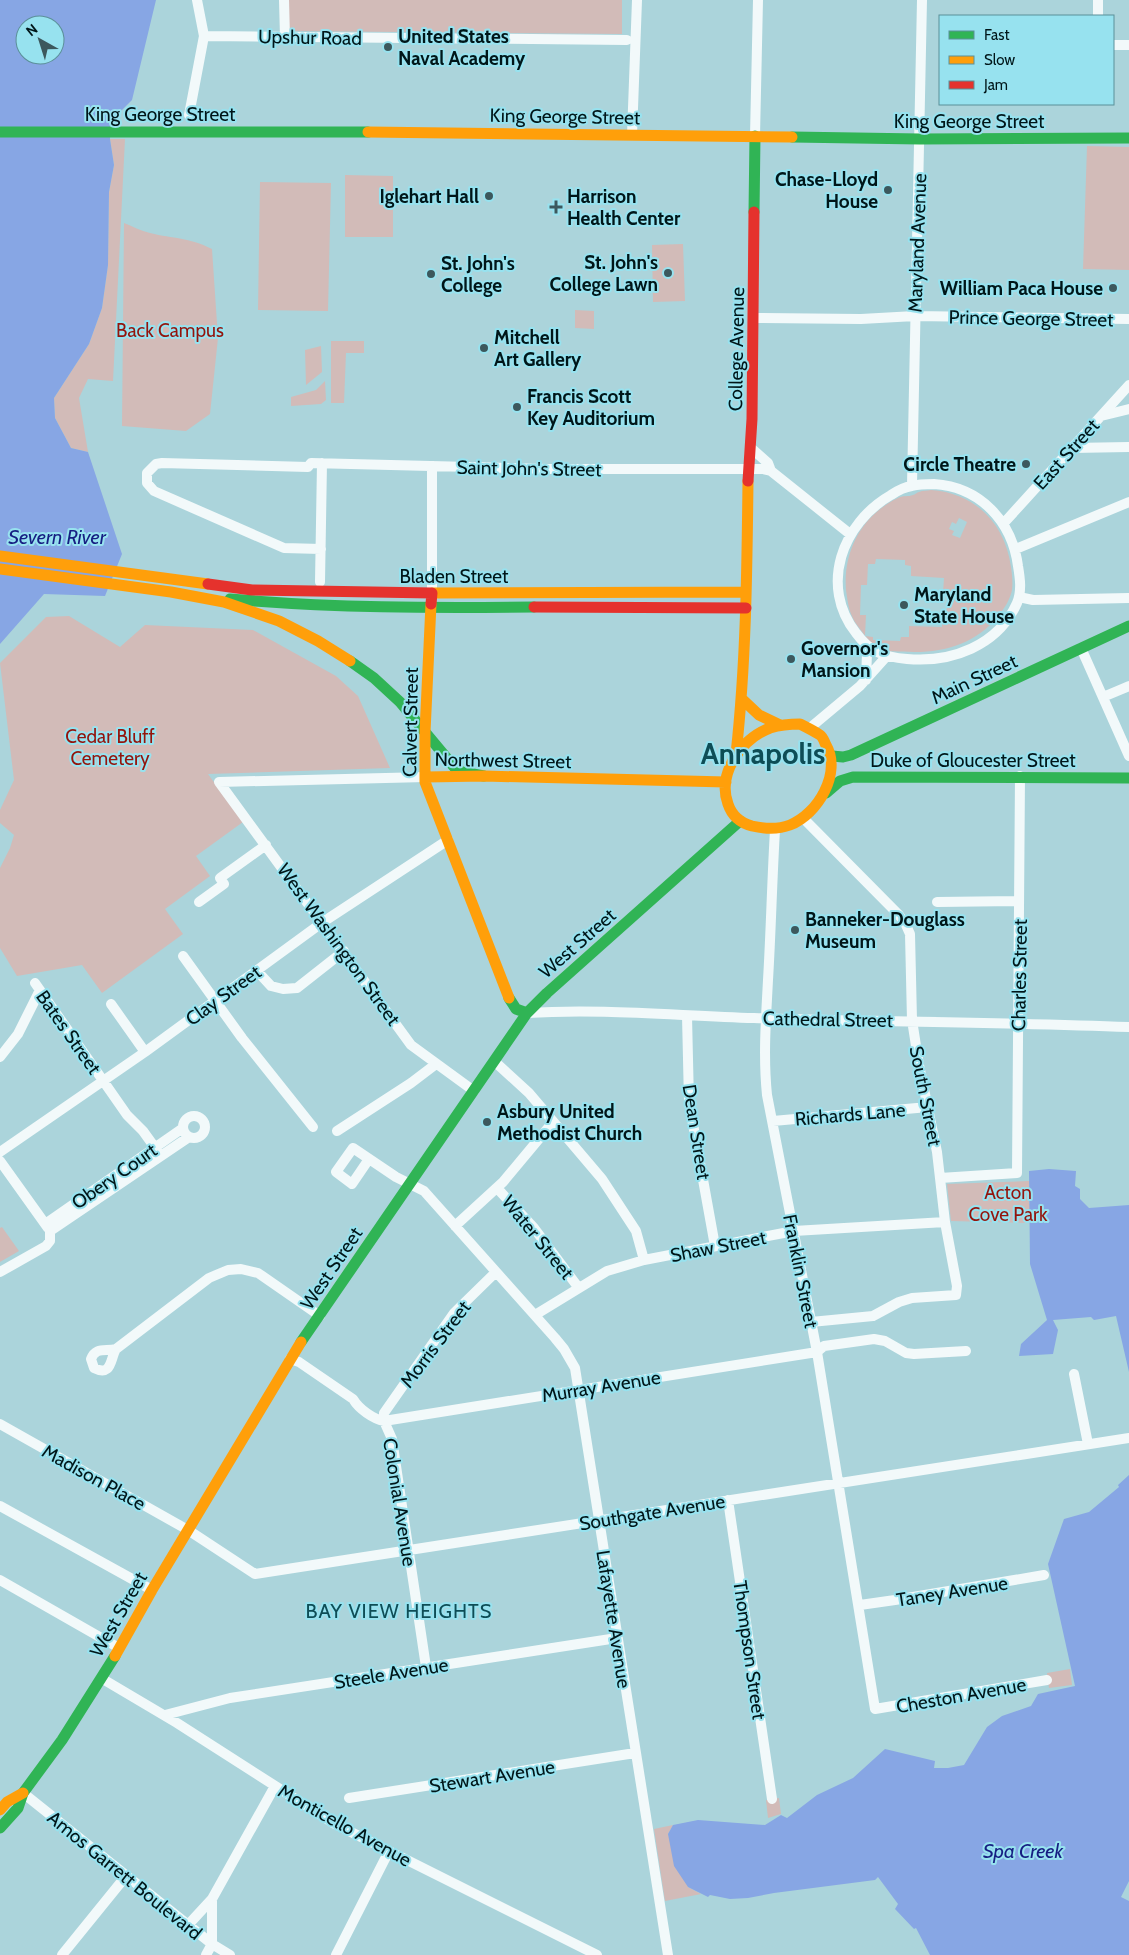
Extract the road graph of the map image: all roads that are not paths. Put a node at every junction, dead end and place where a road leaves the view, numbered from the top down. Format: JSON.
{"nodes":[{"id":1,"x":197,"y":0,"type":"edge"},
{"id":2,"x":284,"y":0,"type":"edge"},
{"id":3,"x":637,"y":0,"type":"edge"},
{"id":4,"x":758,"y":0,"type":"edge"},
{"id":5,"x":922,"y":0,"type":"edge"},
{"id":6,"x":1098,"y":0,"type":"edge"},
{"id":7,"x":1098,"y":15,"type":"edge"},
{"id":8,"x":204,"y":36,"type":"junction"},
{"id":9,"x":285,"y":37,"type":"junction"},
{"id":10,"x":627,"y":40,"type":"dead end"},
{"id":11,"x":1114,"y":45,"type":"edge"},
{"id":12,"x":1129,"y":45,"type":"edge"},
{"id":13,"x":189,"y":115,"type":"dead end"},
{"id":14,"x":0,"y":132,"type":"edge"},
{"id":15,"x":632,"y":135,"type":"junction"},
{"id":16,"x":755,"y":136,"type":"junction"},
{"id":17,"x":1129,"y":138,"type":"edge"},
{"id":18,"x":920,"y":139,"type":"junction"},
{"id":19,"x":914,"y":316,"type":"junction"},
{"id":20,"x":754,"y":318,"type":"junction"},
{"id":21,"x":1129,"y":319,"type":"edge"},
{"id":22,"x":1129,"y":385,"type":"edge"},
{"id":23,"x":1129,"y":409,"type":"edge"},
{"id":24,"x":1101,"y":416,"type":"junction"},
{"id":25,"x":750,"y":446,"type":"junction"},
{"id":26,"x":1129,"y":447,"type":"edge"},
{"id":27,"x":1072,"y":448,"type":"junction"},
{"id":28,"x":322,"y":463,"type":"junction"},
{"id":29,"x":432,"y":466,"type":"junction"},
{"id":30,"x":748,"y":469,"type":"junction"},
{"id":31,"x":771,"y":471,"type":"junction"},
{"id":32,"x":912,"y":486,"type":"junction"},
{"id":33,"x":1129,"y":502,"type":"edge"},
{"id":34,"x":1003,"y":524,"type":"junction"},
{"id":35,"x":850,"y":534,"type":"junction"},
{"id":36,"x":321,"y":549,"type":"junction"},
{"id":37,"x":1016,"y":549,"type":"junction"},
{"id":38,"x":0,"y":556,"type":"edge"},
{"id":39,"x":0,"y":569,"type":"edge"},
{"id":40,"x":320,"y":582,"type":"dead end"},
{"id":41,"x":746,"y":592,"type":"junction"},
{"id":42,"x":432,"y":594,"type":"junction"},
{"id":43,"x":199,"y":596,"type":"junction"},
{"id":44,"x":1019,"y":597,"type":"junction"},
{"id":45,"x":1129,"y":598,"type":"edge"},
{"id":46,"x":431,"y":607,"type":"junction"},
{"id":47,"x":746,"y":608,"type":"junction"},
{"id":48,"x":1129,"y":626,"type":"edge"},
{"id":49,"x":865,"y":645,"type":"junction"},
{"id":50,"x":1081,"y":648,"type":"junction"},
{"id":51,"x":886,"y":657,"type":"junction"},
{"id":52,"x":866,"y":680,"type":"junction"},
{"id":53,"x":1129,"y":686,"type":"edge"},
{"id":54,"x":1103,"y":697,"type":"junction"},
{"id":55,"x":742,"y":699,"type":"junction"},
{"id":56,"x":780,"y":725,"type":"junction"},
{"id":57,"x":811,"y":727,"type":"junction"},
{"id":58,"x":425,"y":732,"type":"junction"},
{"id":59,"x":736,"y":754,"type":"junction"},
{"id":60,"x":832,"y":756,"type":"junction"},
{"id":61,"x":1129,"y":756,"type":"edge"},
{"id":62,"x":426,"y":776,"type":"junction"},
{"id":63,"x":484,"y":776,"type":"junction"},
{"id":64,"x":1020,"y":776,"type":"junction"},
{"id":65,"x":1129,"y":778,"type":"edge"},
{"id":66,"x":219,"y":782,"type":"joint"},
{"id":67,"x":726,"y":782,"type":"junction"},
{"id":68,"x":824,"y":796,"type":"junction"},
{"id":69,"x":803,"y":818,"type":"junction"},
{"id":70,"x":740,"y":821,"type":"junction"},
{"id":71,"x":775,"y":830,"type":"junction"},
{"id":72,"x":448,"y":840,"type":"junction"},
{"id":73,"x":266,"y":846,"type":"junction"},
{"id":74,"x":1019,"y":901,"type":"junction"},
{"id":75,"x":200,"y":902,"type":"dead end"},
{"id":76,"x":937,"y":902,"type":"dead end"},
{"id":77,"x":322,"y":922,"type":"junction"},
{"id":78,"x":344,"y":951,"type":"junction"},
{"id":79,"x":182,"y":956,"type":"dead end"},
{"id":80,"x":257,"y":971,"type":"junction"},
{"id":81,"x":216,"y":1000,"type":"junction"},
{"id":82,"x":110,"y":1004,"type":"dead end"},
{"id":83,"x":527,"y":1013,"type":"junction"},
{"id":84,"x":687,"y":1016,"type":"junction"},
{"id":85,"x":764,"y":1018,"type":"junction"},
{"id":86,"x":912,"y":1020,"type":"junction"},
{"id":87,"x":1018,"y":1022,"type":"junction"},
{"id":88,"x":1129,"y":1028,"type":"edge"},
{"id":89,"x":145,"y":1052,"type":"junction"},
{"id":90,"x":0,"y":1057,"type":"edge"},
{"id":91,"x":494,"y":1061,"type":"junction"},
{"id":92,"x":436,"y":1064,"type":"junction"},
{"id":93,"x":103,"y":1080,"type":"junction"},
{"id":94,"x":474,"y":1091,"type":"junction"},
{"id":95,"x":928,"y":1107,"type":"junction"},
{"id":96,"x":773,"y":1121,"type":"junction"},
{"id":97,"x":553,"y":1122,"type":"junction"},
{"id":98,"x":313,"y":1127,"type":"dead end"},
{"id":99,"x":336,"y":1131,"type":"dead end"},
{"id":100,"x":186,"y":1132,"type":"dead end"},
{"id":101,"x":0,"y":1152,"type":"edge"},
{"id":102,"x":158,"y":1152,"type":"junction"},
{"id":103,"x":369,"y":1159,"type":"dead end"},
{"id":104,"x":0,"y":1162,"type":"edge"},
{"id":105,"x":940,"y":1178,"type":"junction"},
{"id":106,"x":410,"y":1184,"type":"junction"},
{"id":107,"x":497,"y":1188,"type":"junction"},
{"id":108,"x":945,"y":1222,"type":"junction"},
{"id":109,"x":455,"y":1226,"type":"junction"},
{"id":110,"x":47,"y":1228,"type":"junction"},
{"id":111,"x":794,"y":1231,"type":"junction"},
{"id":112,"x":715,"y":1246,"type":"junction"},
{"id":113,"x":644,"y":1260,"type":"junction"},
{"id":114,"x":0,"y":1272,"type":"edge"},
{"id":115,"x":496,"y":1272,"type":"junction"},
{"id":116,"x":578,"y":1287,"type":"junction"},
{"id":117,"x":535,"y":1315,"type":"junction"},
{"id":118,"x":320,"y":1316,"type":"junction"},
{"id":119,"x":812,"y":1322,"type":"junction"},
{"id":120,"x":116,"y":1349,"type":"dead end"},
{"id":121,"x":966,"y":1351,"type":"dead end"},
{"id":122,"x":817,"y":1352,"type":"junction"},
{"id":123,"x":290,"y":1359,"type":"junction"},
{"id":124,"x":1074,"y":1374,"type":"dead end"},
{"id":125,"x":579,"y":1390,"type":"junction"},
{"id":126,"x":384,"y":1421,"type":"junction"},
{"id":127,"x":0,"y":1424,"type":"edge"},
{"id":128,"x":1129,"y":1438,"type":"edge"},
{"id":129,"x":1088,"y":1444,"type":"junction"},
{"id":130,"x":838,"y":1484,"type":"junction"},
{"id":131,"x":728,"y":1500,"type":"junction"},
{"id":132,"x":0,"y":1506,"type":"edge"},
{"id":133,"x":599,"y":1520,"type":"junction"},
{"id":134,"x":188,"y":1530,"type":"junction"},
{"id":135,"x":408,"y":1551,"type":"junction"},
{"id":136,"x":1044,"y":1575,"type":"dead end"},
{"id":137,"x":0,"y":1580,"type":"edge"},
{"id":138,"x":152,"y":1590,"type":"junction"},
{"id":139,"x":860,"y":1605,"type":"junction"},
{"id":140,"x":617,"y":1638,"type":"junction"},
{"id":141,"x":119,"y":1648,"type":"junction"},
{"id":142,"x":426,"y":1667,"type":"junction"},
{"id":143,"x":101,"y":1678,"type":"junction"},
{"id":144,"x":1047,"y":1680,"type":"dead end"},
{"id":145,"x":876,"y":1709,"type":"joint"},
{"id":146,"x":165,"y":1716,"type":"junction"},
{"id":147,"x":634,"y":1753,"type":"junction"},
{"id":148,"x":275,"y":1786,"type":"junction"},
{"id":149,"x":23,"y":1793,"type":"junction"},
{"id":150,"x":349,"y":1798,"type":"dead end"},
{"id":151,"x":772,"y":1799,"type":"dead end"},
{"id":152,"x":0,"y":1810,"type":"edge"},
{"id":153,"x":0,"y":1828,"type":"edge"},
{"id":154,"x":389,"y":1852,"type":"junction"},
{"id":155,"x":126,"y":1876,"type":"junction"},
{"id":156,"x":212,"y":1899,"type":"junction"},
{"id":157,"x":188,"y":1925,"type":"junction"},
{"id":158,"x":212,"y":1944,"type":"junction"},
{"id":159,"x":340,"y":1954,"type":"edge"},
{"id":160,"x":62,"y":1955,"type":"edge"},
{"id":161,"x":206,"y":1955,"type":"edge"},
{"id":162,"x":230,"y":1955,"type":"edge"},
{"id":163,"x":597,"y":1955,"type":"edge"},
{"id":164,"x":668,"y":1955,"type":"edge"}],
"edges":[{"from":1,"to":8,"type":"street"},
{"from":2,"to":9,"type":"street"},
{"from":3,"to":15,"type":"street"},
{"from":4,"to":16,"type":"street","name":"College Avenue"},
{"from":5,"to":18,"type":"street","name":"Maryland Avenue"},
{"from":6,"to":7,"type":"street"},
{"from":8,"to":9,"type":"street","name":"Upshur Road"},
{"from":8,"to":13,"type":"street"},
{"from":9,"to":10,"type":"street","name":"Upshur Road"},
{"from":11,"to":12,"type":"street"},
{"from":14,"to":15,"type":"main road","name":"King George Street"},
{"from":15,"to":16,"type":"main road","name":"King George Street"},
{"from":16,"to":18,"type":"main road","name":"King George Street"},
{"from":16,"to":20,"type":"main road","name":"College Avenue"},
{"from":17,"to":18,"type":"main road","name":"King George Street"},
{"from":18,"to":19,"type":"street","name":"Maryland Avenue"},
{"from":19,"to":20,"type":"street","name":"Prince George Street"},
{"from":19,"to":21,"type":"street","name":"Prince George Street"},
{"from":19,"to":32,"type":"street","name":"Maryland Avenue"},
{"from":20,"to":25,"type":"main road","name":"College Avenue"},
{"from":22,"to":24,"type":"street","name":"East Street"},
{"from":23,"to":24,"type":"street"},
{"from":24,"to":27,"type":"street","name":"East Street"},
{"from":25,"to":30,"type":"main road","name":"College Avenue"},
{"from":25,"to":31,"type":"street"},
{"from":26,"to":27,"type":"street"},
{"from":27,"to":34,"type":"street","name":"East Street"},
{"from":28,"to":29,"type":"street","name":"Saint John's Street"},
{"from":28,"to":36,"type":"street"},
{"from":28,"to":36,"type":"street","name":"Saint John's Street"},
{"from":29,"to":30,"type":"street","name":"Saint John's Street"},
{"from":29,"to":42,"type":"street","name":"Calvert Street"},
{"from":30,"to":31,"type":"street","name":"Saint John's Street"},
{"from":30,"to":41,"type":"main road","name":"College Avenue"},
{"from":31,"to":35,"type":"street"},
{"from":32,"to":34,"type":"street"},
{"from":32,"to":35,"type":"street"},
{"from":33,"to":37,"type":"street"},
{"from":34,"to":37,"type":"street"},
{"from":35,"to":49,"type":"street"},
{"from":36,"to":40,"type":"street"},
{"from":37,"to":44,"type":"street"},
{"from":38,"to":42,"type":"main road","name":"Bladen Street"},
{"from":39,"to":43,"type":"main road"},
{"from":41,"to":42,"type":"main road","name":"Bladen Street"},
{"from":41,"to":47,"type":"main road","name":"College Avenue"},
{"from":42,"to":46,"type":"main road","name":"Calvert Street"},
{"from":43,"to":46,"type":"main road","name":"Bladen Street"},
{"from":43,"to":58,"type":"main road"},
{"from":44,"to":45,"type":"street"},
{"from":44,"to":51,"type":"street"},
{"from":46,"to":47,"type":"main road","name":"Bladen Street"},
{"from":46,"to":58,"type":"main road","name":"Calvert Street"},
{"from":47,"to":55,"type":"main road","name":"College Avenue"},
{"from":48,"to":50,"type":"main road","name":"Main Street"},
{"from":49,"to":51,"type":"street"},
{"from":49,"to":52,"type":"street"},
{"from":50,"to":54,"type":"street"},
{"from":50,"to":60,"type":"main road","name":"Main Street"},
{"from":51,"to":52,"type":"street"},
{"from":52,"to":57,"type":"street"},
{"from":53,"to":54,"type":"street"},
{"from":54,"to":61,"type":"street"},
{"from":55,"to":56,"type":"main road"},
{"from":55,"to":59,"type":"main road","name":"College Avenue"},
{"from":56,"to":57,"type":"main road"},
{"from":56,"to":59,"type":"main road"},
{"from":57,"to":60,"type":"main road"},
{"from":58,"to":62,"type":"main road","name":"Calvert Street"},
{"from":58,"to":63,"type":"main road"},
{"from":59,"to":67,"type":"main road"},
{"from":60,"to":68,"type":"main road"},
{"from":62,"to":63,"type":"main road","name":"Northwest Street"},
{"from":62,"to":66,"type":"street","name":"Northwest Street"},
{"from":62,"to":72,"type":"main road","name":"Calvert Street"},
{"from":63,"to":67,"type":"main road","name":"Northwest Street"},
{"from":64,"to":65,"type":"main road","name":"Duke of Gloucester Street"},
{"from":64,"to":68,"type":"main road","name":"Duke of Gloucester Street"},
{"from":64,"to":74,"type":"street","name":"Charles Street"},
{"from":66,"to":73,"type":"street","name":"West Washington Street"},
{"from":67,"to":70,"type":"main road"},
{"from":68,"to":69,"type":"main road"},
{"from":69,"to":71,"type":"main road"},
{"from":69,"to":86,"type":"street","name":"South Street"},
{"from":70,"to":71,"type":"main road"},
{"from":70,"to":83,"type":"main road","name":"West Street"},
{"from":71,"to":85,"type":"street","name":"Franklin Street"},
{"from":72,"to":77,"type":"street","name":"Clay Street"},
{"from":72,"to":83,"type":"main road","name":"Calvert Street"},
{"from":73,"to":75,"type":"street"},
{"from":73,"to":77,"type":"street","name":"West Washington Street"},
{"from":74,"to":76,"type":"street"},
{"from":74,"to":87,"type":"street","name":"Charles Street"},
{"from":77,"to":78,"type":"street","name":"West Washington Street"},
{"from":77,"to":80,"type":"street","name":"Clay Street"},
{"from":78,"to":80,"type":"street"},
{"from":78,"to":92,"type":"street","name":"West Washington Street"},
{"from":79,"to":81,"type":"street"},
{"from":80,"to":81,"type":"street","name":"Clay Street"},
{"from":81,"to":89,"type":"street","name":"Clay Street"},
{"from":81,"to":98,"type":"street"},
{"from":82,"to":89,"type":"street"},
{"from":83,"to":84,"type":"street","name":"Cathedral Street"},
{"from":83,"to":91,"type":"main road","name":"West Street"},
{"from":84,"to":85,"type":"street","name":"Cathedral Street"},
{"from":84,"to":112,"type":"street","name":"Dean Street"},
{"from":85,"to":86,"type":"street","name":"Cathedral Street"},
{"from":85,"to":96,"type":"street","name":"Franklin Street"},
{"from":86,"to":87,"type":"street","name":"Cathedral Street"},
{"from":86,"to":95,"type":"street","name":"South Street"},
{"from":87,"to":88,"type":"street","name":"Cathedral Street"},
{"from":87,"to":105,"type":"street","name":"Charles Street"},
{"from":89,"to":93,"type":"street","name":"Clay Street"},
{"from":90,"to":93,"type":"street","name":"Bates Street"},
{"from":91,"to":94,"type":"main road","name":"West Street"},
{"from":91,"to":97,"type":"street"},
{"from":92,"to":94,"type":"street","name":"West Washington Street"},
{"from":92,"to":99,"type":"street"},
{"from":93,"to":101,"type":"street","name":"Clay Street"},
{"from":93,"to":102,"type":"street","name":"Bates Street"},
{"from":94,"to":106,"type":"main road","name":"West Street"},
{"from":95,"to":96,"type":"street","name":"Richards Lane"},
{"from":95,"to":105,"type":"street","name":"South Street"},
{"from":96,"to":111,"type":"street","name":"Franklin Street"},
{"from":97,"to":107,"type":"street"},
{"from":97,"to":113,"type":"street"},
{"from":100,"to":102,"type":"street","name":"Obery Court"},
{"from":102,"to":110,"type":"street","name":"Obery Court"},
{"from":103,"to":106,"type":"street","name":"Lafayette Avenue"},
{"from":104,"to":110,"type":"street"},
{"from":105,"to":108,"type":"street","name":"South Street"},
{"from":106,"to":109,"type":"street","name":"Lafayette Avenue"},
{"from":106,"to":118,"type":"main road","name":"West Street"},
{"from":107,"to":109,"type":"street"},
{"from":107,"to":116,"type":"street","name":"Water Street"},
{"from":108,"to":111,"type":"street","name":"Shaw Street"},
{"from":108,"to":119,"type":"street","name":"South Street"},
{"from":109,"to":115,"type":"street","name":"Lafayette Avenue"},
{"from":110,"to":114,"type":"street"},
{"from":111,"to":112,"type":"street","name":"Shaw Street"},
{"from":111,"to":119,"type":"street","name":"Franklin Street"},
{"from":112,"to":113,"type":"street","name":"Shaw Street"},
{"from":113,"to":116,"type":"street","name":"Shaw Street"},
{"from":115,"to":117,"type":"street","name":"Lafayette Avenue"},
{"from":115,"to":126,"type":"street","name":"Morris Street"},
{"from":116,"to":117,"type":"street","name":"Shaw Street"},
{"from":117,"to":125,"type":"street","name":"Lafayette Avenue"},
{"from":118,"to":120,"type":"street"},
{"from":118,"to":123,"type":"main road","name":"West Street"},
{"from":119,"to":122,"type":"street","name":"Franklin Street"},
{"from":121,"to":122,"type":"street","name":"Murray Avenue"},
{"from":122,"to":125,"type":"street","name":"Murray Avenue"},
{"from":122,"to":130,"type":"street","name":"Franklin Street"},
{"from":123,"to":126,"type":"street","name":"Colonial Avenue"},
{"from":123,"to":134,"type":"main road","name":"West Street"},
{"from":124,"to":129,"type":"street"},
{"from":125,"to":126,"type":"street","name":"Murray Avenue"},
{"from":125,"to":133,"type":"street","name":"Lafayette Avenue"},
{"from":126,"to":135,"type":"street","name":"Colonial Avenue"},
{"from":127,"to":134,"type":"street","name":"Madison Place"},
{"from":128,"to":129,"type":"street","name":"Southgate Avenue"},
{"from":129,"to":130,"type":"street","name":"Southgate Avenue"},
{"from":130,"to":131,"type":"street","name":"Southgate Avenue"},
{"from":130,"to":139,"type":"street","name":"Franklin Street"},
{"from":131,"to":133,"type":"street","name":"Southgate Avenue"},
{"from":131,"to":151,"type":"street","name":"Thompson Street"},
{"from":132,"to":138,"type":"street"},
{"from":133,"to":135,"type":"street","name":"Southgate Avenue"},
{"from":133,"to":140,"type":"street","name":"Lafayette Avenue"},
{"from":134,"to":135,"type":"street","name":"Southgate Avenue"},
{"from":134,"to":138,"type":"main road","name":"West Street"},
{"from":135,"to":142,"type":"street","name":"Colonial Avenue"},
{"from":136,"to":139,"type":"street","name":"Taney Avenue"},
{"from":137,"to":141,"type":"street"},
{"from":138,"to":141,"type":"main road","name":"West Street"},
{"from":139,"to":145,"type":"street","name":"Franklin Street"},
{"from":140,"to":142,"type":"street","name":"Steele Avenue"},
{"from":140,"to":147,"type":"street","name":"Lafayette Avenue"},
{"from":141,"to":143,"type":"main road","name":"West Street"},
{"from":142,"to":146,"type":"street","name":"Steele Avenue"},
{"from":143,"to":146,"type":"street","name":"Monticello Avenue"},
{"from":143,"to":149,"type":"main road","name":"West Street"},
{"from":144,"to":145,"type":"street","name":"Cheston Avenue"},
{"from":146,"to":148,"type":"street","name":"Monticello Avenue"},
{"from":147,"to":150,"type":"street","name":"Stewart Avenue"},
{"from":147,"to":164,"type":"street","name":"Lafayette Avenue"},
{"from":148,"to":154,"type":"street","name":"Monticello Avenue"},
{"from":148,"to":156,"type":"street"},
{"from":149,"to":152,"type":"main road","name":"West Street"},
{"from":149,"to":153,"type":"main road","name":"West Street"},
{"from":149,"to":155,"type":"street","name":"Amos Garrett Boulevard"},
{"from":154,"to":159,"type":"street"},
{"from":154,"to":163,"type":"street","name":"Monticello Avenue"},
{"from":155,"to":157,"type":"street","name":"Amos Garrett Boulevard"},
{"from":155,"to":160,"type":"street"},
{"from":156,"to":157,"type":"street"},
{"from":156,"to":158,"type":"street"},
{"from":157,"to":158,"type":"street","name":"Amos Garrett Boulevard"},
{"from":158,"to":161,"type":"street"},
{"from":158,"to":162,"type":"street","name":"Amos Garrett Boulevard"}]}
